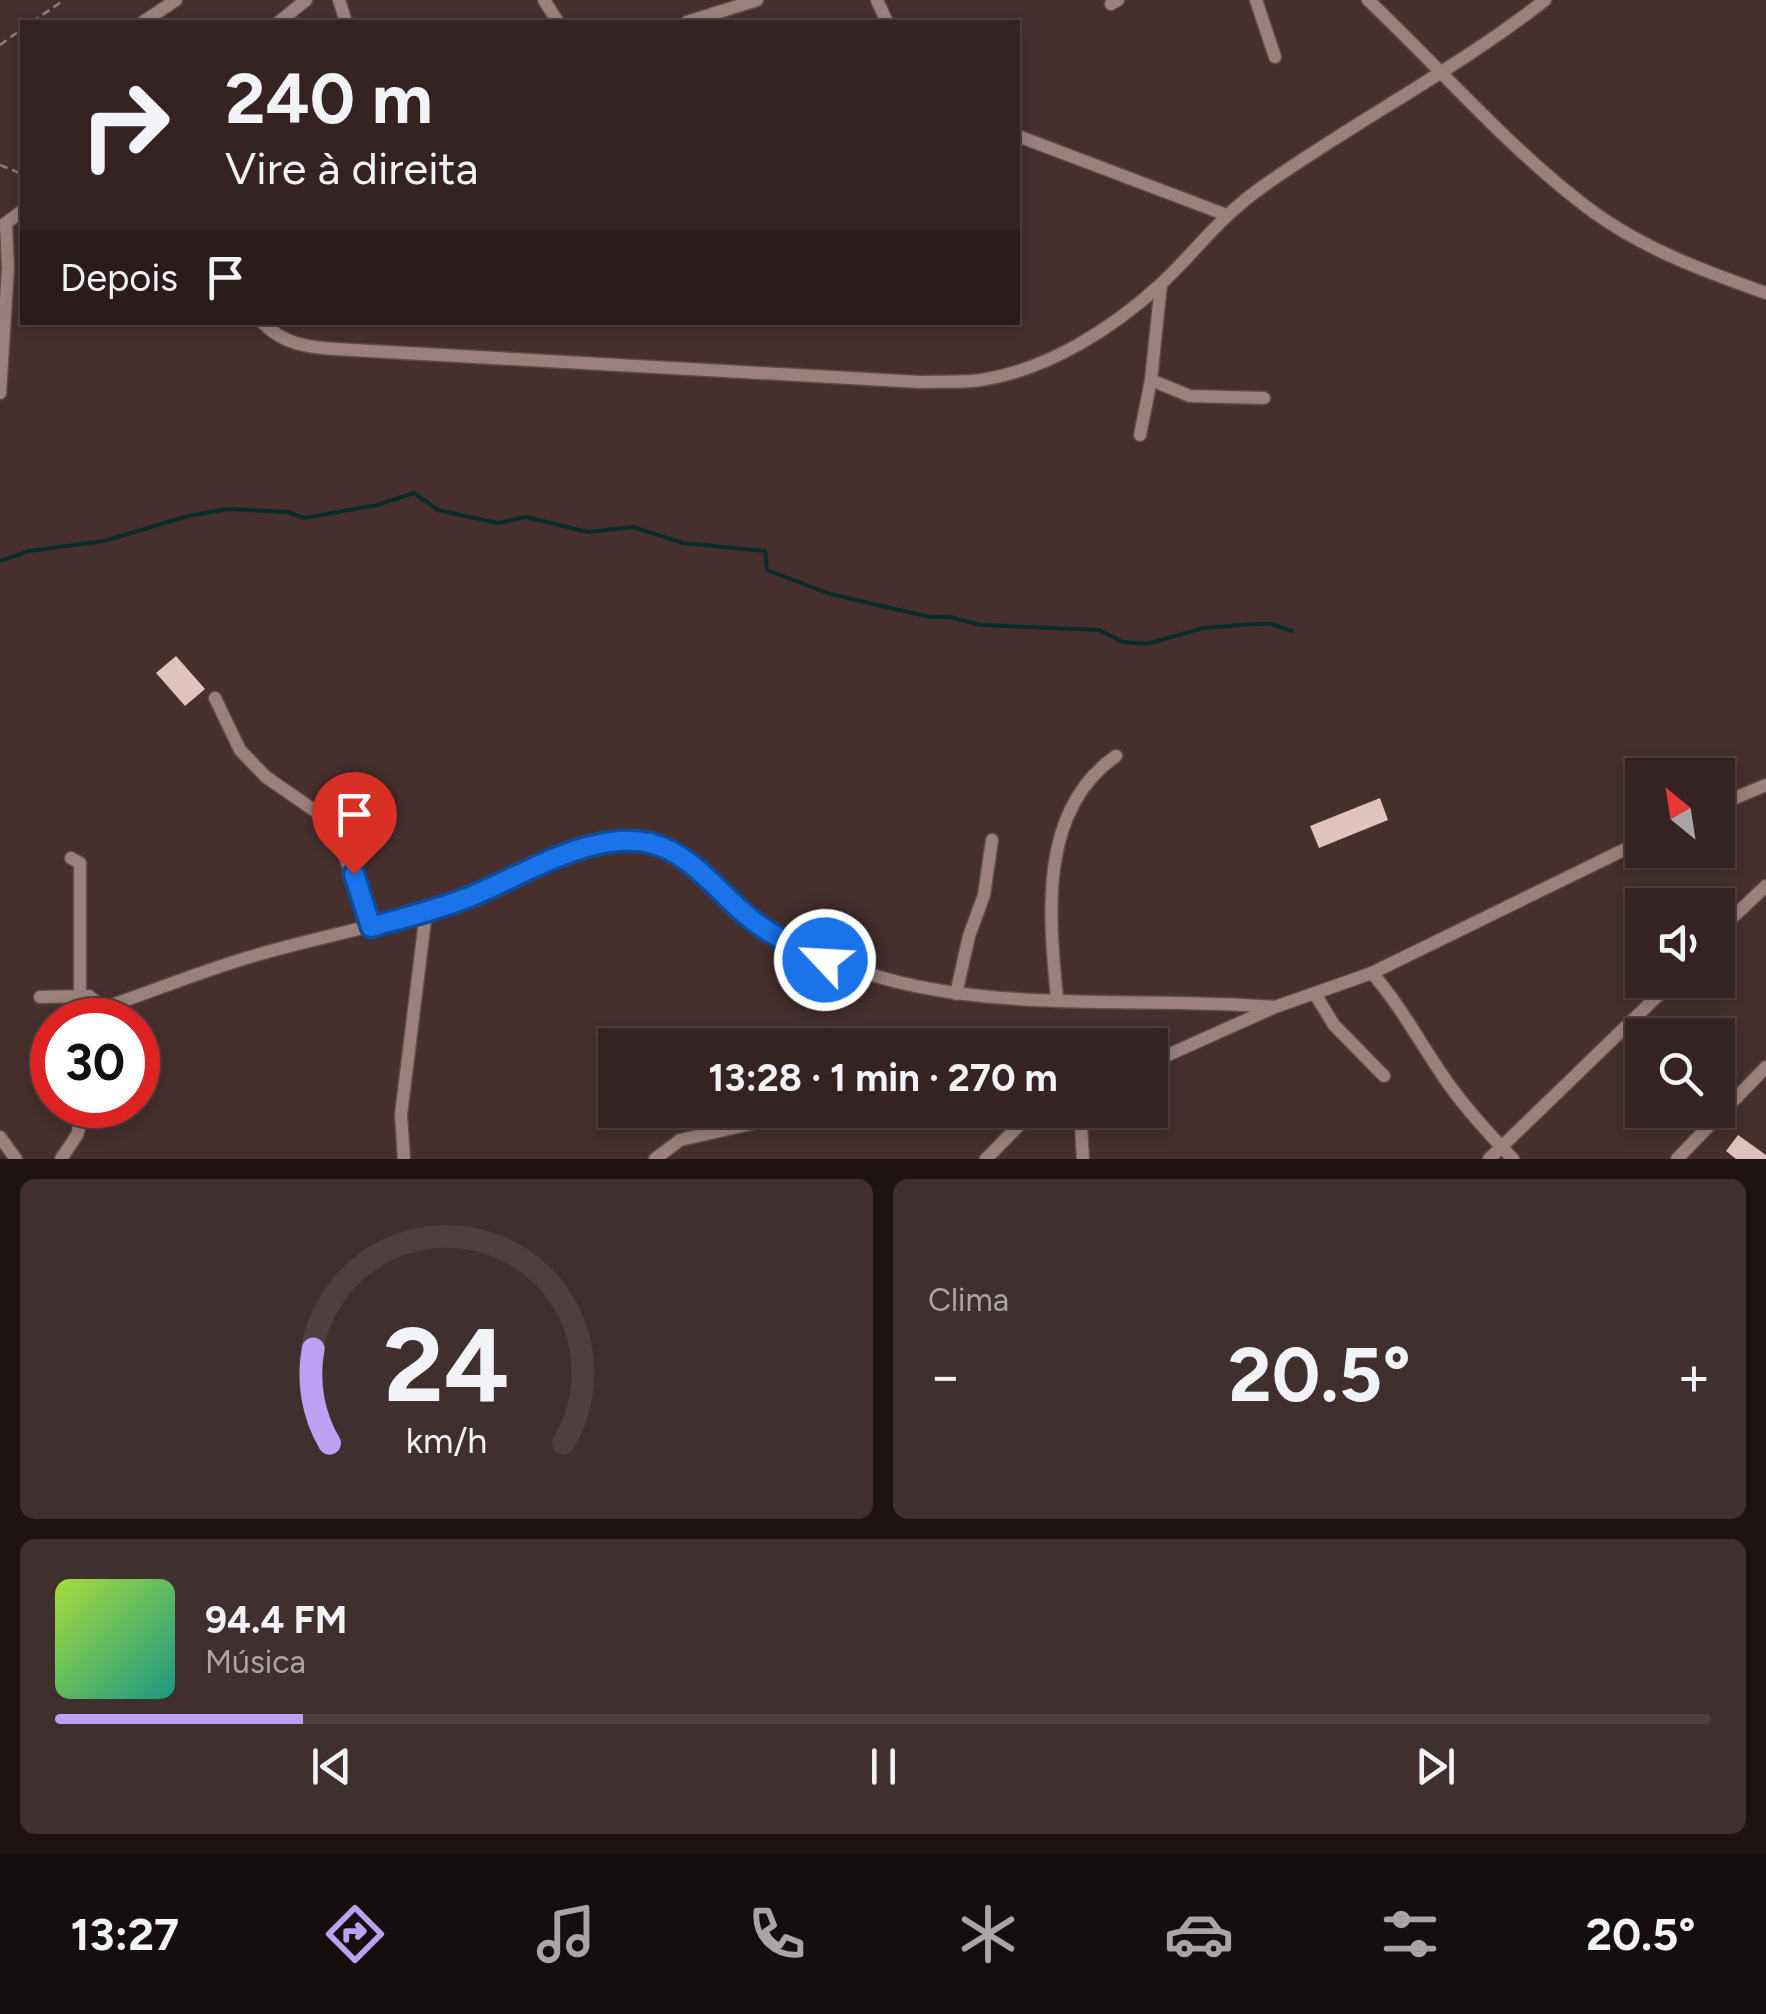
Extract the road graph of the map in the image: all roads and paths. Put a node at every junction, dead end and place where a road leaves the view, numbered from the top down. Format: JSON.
{"nodes":[{"id":1,"x":64,"y":0,"type":"edge"},
{"id":2,"x":176,"y":0,"type":"edge"},
{"id":3,"x":306,"y":0,"type":"edge"},
{"id":4,"x":758,"y":0,"type":"edge"},
{"id":5,"x":1256,"y":0,"type":"edge"},
{"id":6,"x":1368,"y":0,"type":"edge"},
{"id":7,"x":1546,"y":0,"type":"edge"},
{"id":8,"x":35,"y":20,"type":"edge"},
{"id":9,"x":146,"y":20,"type":"edge"},
{"id":10,"x":281,"y":20,"type":"edge"},
{"id":11,"x":693,"y":20,"type":"edge"},
{"id":12,"x":1276,"y":57,"type":"dead end"},
{"id":13,"x":1444,"y":72,"type":"junction"},
{"id":14,"x":1020,"y":137,"type":"edge"},
{"id":15,"x":1224,"y":214,"type":"junction"},
{"id":16,"x":3,"y":225,"type":"edge"},
{"id":17,"x":1161,"y":284,"type":"junction"},
{"id":18,"x":1766,"y":293,"type":"edge"},
{"id":19,"x":265,"y":325,"type":"edge"},
{"id":20,"x":1151,"y":380,"type":"junction"},
{"id":21,"x":0,"y":393,"type":"edge"},
{"id":22,"x":1264,"y":398,"type":"dead end"},
{"id":23,"x":1140,"y":435,"type":"dead end"},
{"id":24,"x":215,"y":698,"type":"dead end"},
{"id":25,"x":1116,"y":756,"type":"dead end"},
{"id":26,"x":1766,"y":785,"type":"edge"},
{"id":27,"x":1735,"y":799,"type":"edge"},
{"id":28,"x":992,"y":840,"type":"dead end"},
{"id":29,"x":1625,"y":849,"type":"edge"},
{"id":30,"x":72,"y":858,"type":"dead end"},
{"id":31,"x":1766,"y":886,"type":"edge"},
{"id":32,"x":426,"y":912,"type":"junction"},
{"id":33,"x":1735,"y":915,"type":"edge"},
{"id":34,"x":371,"y":927,"type":"junction"},
{"id":35,"x":1372,"y":972,"type":"junction"},
{"id":36,"x":956,"y":994,"type":"junction"},
{"id":37,"x":1315,"y":994,"type":"junction"},
{"id":38,"x":80,"y":996,"type":"junction"},
{"id":39,"x":40,"y":998,"type":"dead end"},
{"id":40,"x":90,"y":998,"type":"edge"},
{"id":41,"x":144,"y":998,"type":"edge"},
{"id":42,"x":1056,"y":998,"type":"junction"},
{"id":43,"x":1655,"y":998,"type":"edge"},
{"id":44,"x":1276,"y":1006,"type":"junction"},
{"id":45,"x":1168,"y":1055,"type":"edge"},
{"id":46,"x":1766,"y":1067,"type":"edge"},
{"id":47,"x":1384,"y":1076,"type":"dead end"},
{"id":48,"x":79,"y":1128,"type":"edge"},
{"id":49,"x":732,"y":1128,"type":"edge"},
{"id":50,"x":1016,"y":1128,"type":"edge"},
{"id":51,"x":1081,"y":1128,"type":"edge"},
{"id":52,"x":0,"y":1137,"type":"edge"},
{"id":53,"x":1500,"y":1146,"type":"junction"},
{"id":54,"x":16,"y":1159,"type":"edge"},
{"id":55,"x":62,"y":1159,"type":"edge"},
{"id":56,"x":404,"y":1159,"type":"edge"},
{"id":57,"x":655,"y":1159,"type":"edge"},
{"id":58,"x":986,"y":1159,"type":"edge"},
{"id":59,"x":1083,"y":1159,"type":"edge"},
{"id":60,"x":1490,"y":1159,"type":"edge"},
{"id":61,"x":1513,"y":1159,"type":"edge"},
{"id":62,"x":1677,"y":1159,"type":"edge"}],
"edges":[{"from":1,"to":8,"type":"path"},
{"from":2,"to":9,"type":"street"},
{"from":3,"to":10,"type":"street"},
{"from":4,"to":11,"type":"street"},
{"from":5,"to":12,"type":"street"},
{"from":6,"to":13,"type":"street"},
{"from":7,"to":13,"type":"street"},
{"from":13,"to":15,"type":"street"},
{"from":13,"to":18,"type":"street"},
{"from":14,"to":15,"type":"street"},
{"from":15,"to":17,"type":"street"},
{"from":16,"to":21,"type":"street"},
{"from":17,"to":19,"type":"street"},
{"from":17,"to":20,"type":"street"},
{"from":20,"to":22,"type":"street"},
{"from":20,"to":23,"type":"street"},
{"from":24,"to":34,"type":"street"},
{"from":25,"to":42,"type":"street"},
{"from":26,"to":27,"type":"street"},
{"from":28,"to":36,"type":"street"},
{"from":29,"to":35,"type":"street"},
{"from":30,"to":38,"type":"street"},
{"from":31,"to":33,"type":"street"},
{"from":32,"to":34,"type":"street"},
{"from":32,"to":36,"type":"street"},
{"from":32,"to":56,"type":"street"},
{"from":34,"to":41,"type":"street"},
{"from":35,"to":37,"type":"street"},
{"from":35,"to":53,"type":"street"},
{"from":36,"to":42,"type":"street"},
{"from":37,"to":44,"type":"street"},
{"from":37,"to":47,"type":"street"},
{"from":38,"to":39,"type":"street"},
{"from":38,"to":40,"type":"street"},
{"from":42,"to":44,"type":"street"},
{"from":43,"to":53,"type":"street"},
{"from":44,"to":45,"type":"street"},
{"from":46,"to":62,"type":"street"},
{"from":48,"to":55,"type":"street"},
{"from":49,"to":57,"type":"street"},
{"from":50,"to":58,"type":"street"},
{"from":51,"to":59,"type":"street"},
{"from":52,"to":54,"type":"street"},
{"from":53,"to":60,"type":"street"},
{"from":53,"to":61,"type":"street"}]}
